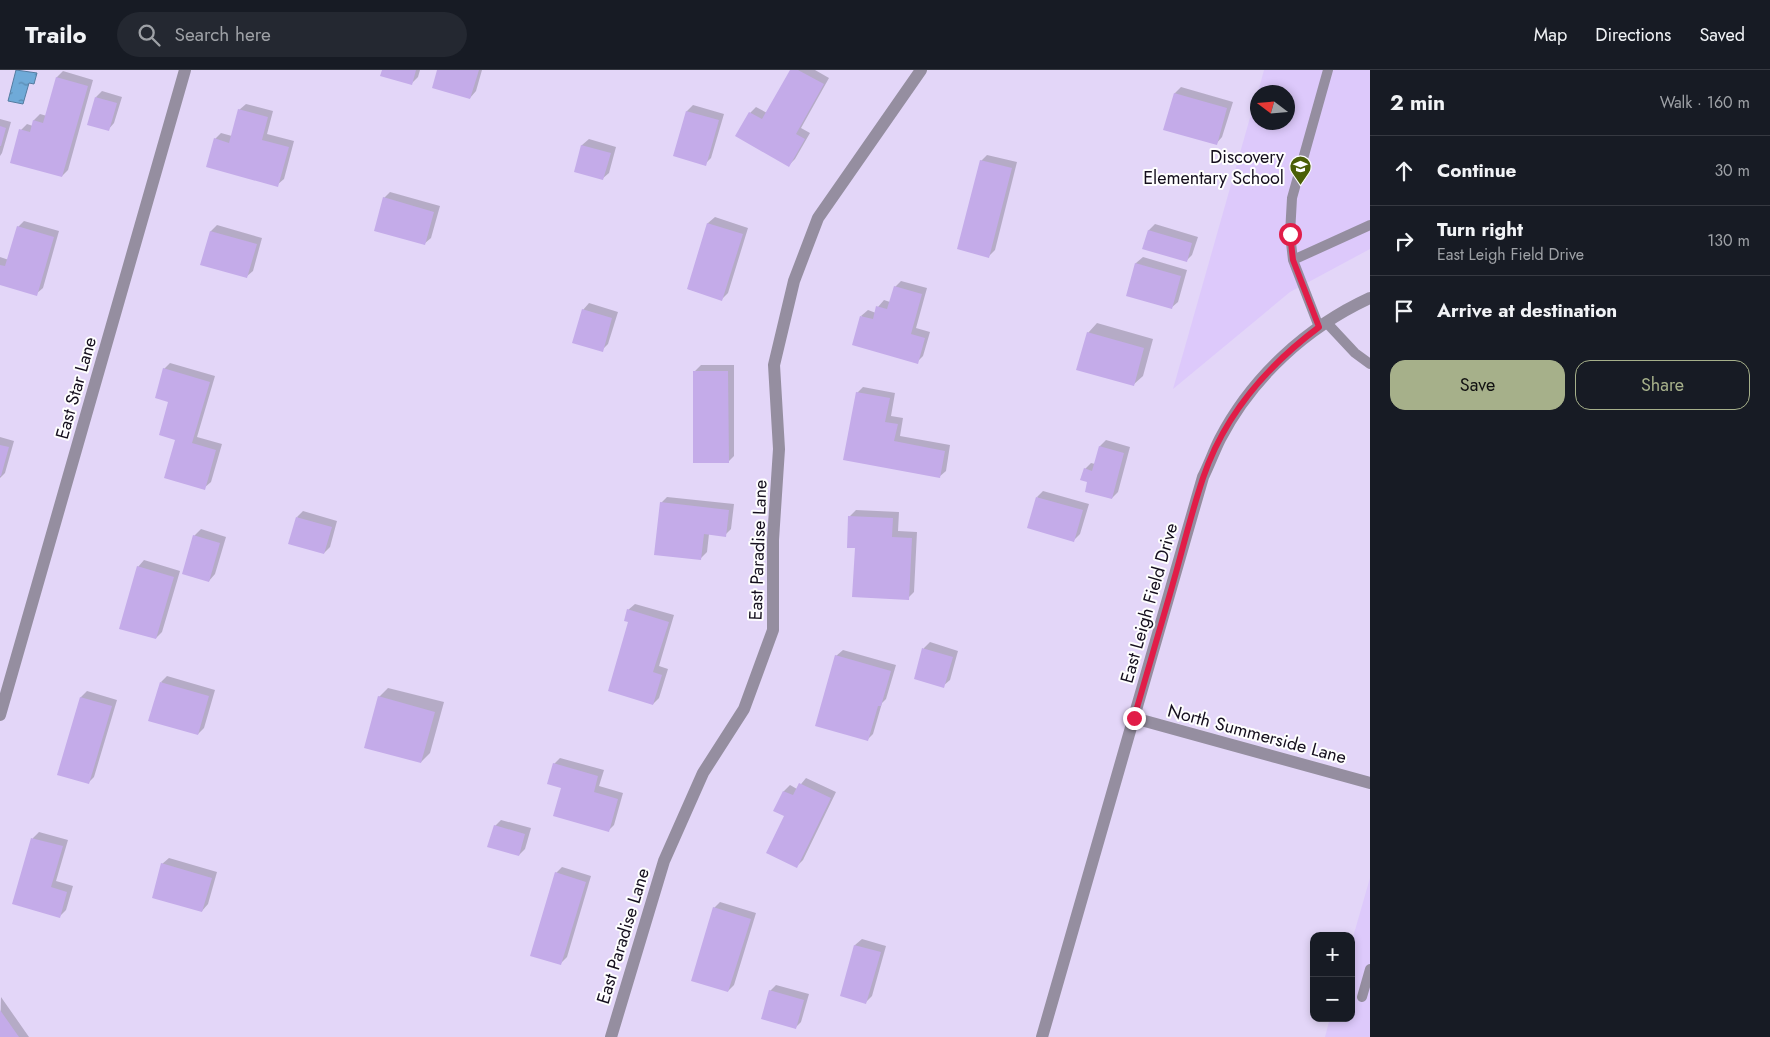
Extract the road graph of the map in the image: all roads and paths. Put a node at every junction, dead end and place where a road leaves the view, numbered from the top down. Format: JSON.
{"nodes":[{"id":1,"x":185,"y":70,"type":"edge"},
{"id":2,"x":920,"y":70,"type":"edge"},
{"id":3,"x":1328,"y":70,"type":"edge"},
{"id":4,"x":1370,"y":225,"type":"edge"},
{"id":5,"x":1293,"y":260,"type":"junction"},
{"id":6,"x":1370,"y":298,"type":"edge"},
{"id":7,"x":1323,"y":325,"type":"junction"},
{"id":8,"x":1370,"y":364,"type":"edge"},
{"id":9,"x":0,"y":715,"type":"edge"},
{"id":10,"x":1134,"y":718,"type":"junction"},
{"id":11,"x":1370,"y":783,"type":"edge"},
{"id":12,"x":1370,"y":969,"type":"edge"},
{"id":13,"x":1362,"y":996,"type":"dead end"},
{"id":14,"x":611,"y":1037,"type":"edge"},
{"id":15,"x":1042,"y":1037,"type":"edge"}],
"edges":[{"from":1,"to":9,"type":"street","name":"East Star Lane"},
{"from":2,"to":14,"type":"street","name":"East Paradise Lane"},
{"from":3,"to":5,"type":"lane"},
{"from":4,"to":5,"type":"lane"},
{"from":5,"to":7,"type":"lane"},
{"from":6,"to":7,"type":"street","name":"East Leigh Field Drive"},
{"from":7,"to":8,"type":"lane"},
{"from":7,"to":10,"type":"street","name":"East Leigh Field Drive"},
{"from":10,"to":11,"type":"street","name":"North Summerside Lane"},
{"from":10,"to":15,"type":"street","name":"East Leigh Field Drive"},
{"from":12,"to":13,"type":"lane"}]}
